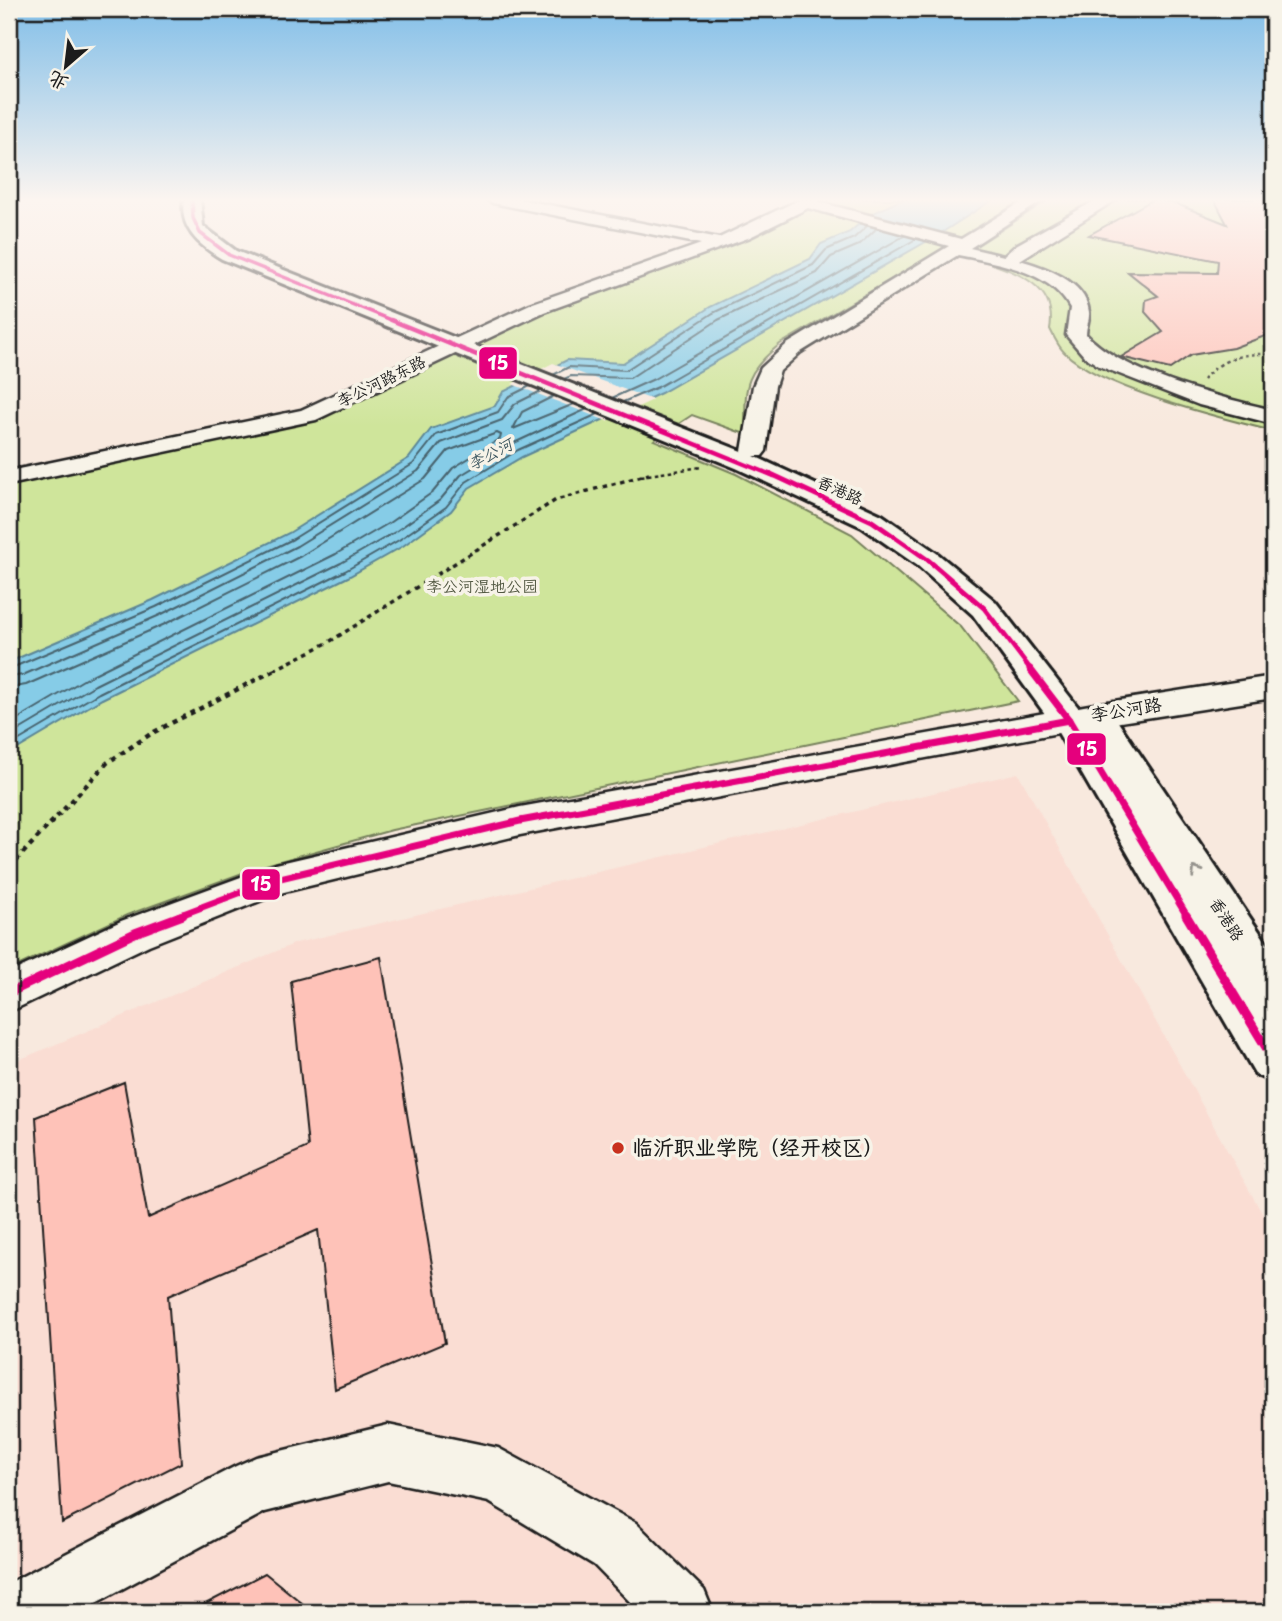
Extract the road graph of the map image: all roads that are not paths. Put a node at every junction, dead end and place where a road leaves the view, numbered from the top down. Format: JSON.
{"nodes":[{"id":1,"x":280,"y":275,"type":"edge"},
{"id":2,"x":298,"y":275,"type":"edge"},
{"id":3,"x":631,"y":275,"type":"edge"},
{"id":4,"x":908,"y":275,"type":"edge"},
{"id":5,"x":1041,"y":275,"type":"edge"},
{"id":6,"x":458,"y":343,"type":"junction"},
{"id":7,"x":1273,"y":417,"type":"edge"},
{"id":8,"x":749,"y":457,"type":"junction"},
{"id":9,"x":9,"y":478,"type":"edge"},
{"id":10,"x":1273,"y":687,"type":"edge"},
{"id":11,"x":1082,"y":717,"type":"junction"},
{"id":12,"x":1273,"y":990,"type":"edge"},
{"id":13,"x":9,"y":993,"type":"edge"},
{"id":14,"x":1273,"y":1059,"type":"edge"},
{"id":15,"x":17,"y":1612,"type":"edge"},
{"id":16,"x":682,"y":1612,"type":"edge"}],
"edges":[{"from":1,"to":6,"type":"main road","name":"香港路"},
{"from":2,"to":6,"type":"main road","name":"香港路"},
{"from":3,"to":6,"type":"street","name":"李公河路东路"},
{"from":4,"to":8,"type":"street"},
{"from":5,"to":7,"type":"street"},
{"from":6,"to":8,"type":"main road","name":"香港路"},
{"from":6,"to":9,"type":"street","name":"李公河路东路"},
{"from":8,"to":11,"type":"main road","name":"香港路"},
{"from":10,"to":11,"type":"street","name":"李公河路"},
{"from":12,"to":11,"type":"main road","name":"香港路","one_way":true},
{"from":11,"to":13,"type":"street","name":"李公河路"},
{"from":11,"to":14,"type":"main road","name":"香港路"},
{"from":15,"to":16,"type":"street"}]}
